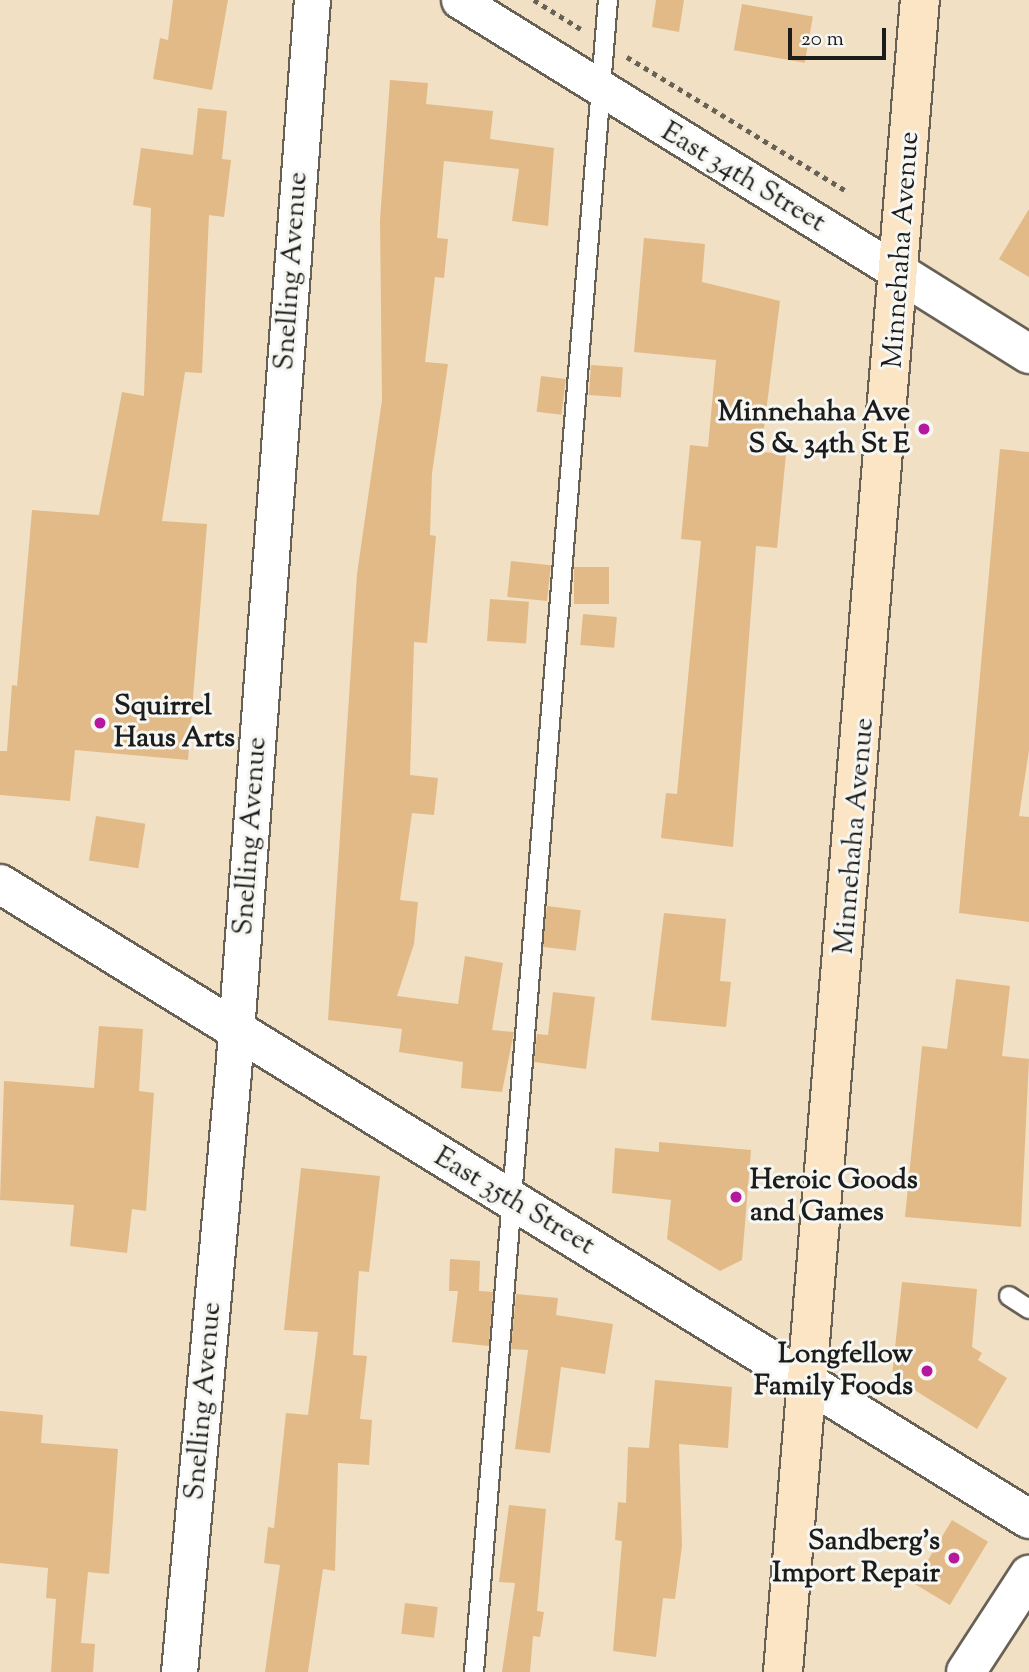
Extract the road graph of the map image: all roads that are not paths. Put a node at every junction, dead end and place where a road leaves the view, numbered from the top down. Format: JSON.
{"nodes":[{"id":1,"x":312,"y":0,"type":"edge"},
{"id":2,"x":459,"y":0,"type":"edge"},
{"id":3,"x":608,"y":0,"type":"edge"},
{"id":4,"x":920,"y":0,"type":"edge"},
{"id":5,"x":601,"y":92,"type":"junction"},
{"id":6,"x":901,"y":274,"type":"junction"},
{"id":7,"x":1029,"y":354,"type":"edge"},
{"id":8,"x":0,"y":884,"type":"edge"},
{"id":9,"x":236,"y":1032,"type":"junction"},
{"id":10,"x":510,"y":1201,"type":"junction"},
{"id":11,"x":1009,"y":1296,"type":"dead end"},
{"id":12,"x":1029,"y":1309,"type":"edge"},
{"id":13,"x":811,"y":1381,"type":"junction"},
{"id":14,"x":1029,"y":1518,"type":"edge"},
{"id":15,"x":1029,"y":1575,"type":"edge"},
{"id":16,"x":179,"y":1672,"type":"edge"},
{"id":17,"x":474,"y":1672,"type":"edge"},
{"id":18,"x":783,"y":1672,"type":"edge"},
{"id":19,"x":966,"y":1672,"type":"edge"}],
"edges":[{"from":1,"to":9,"type":"street","name":"Snelling Avenue"},
{"from":2,"to":5,"type":"street","name":"East 34th Street"},
{"from":3,"to":5,"type":"lane"},
{"from":4,"to":6,"type":"main road","name":"Minnehaha Avenue"},
{"from":5,"to":6,"type":"street","name":"East 34th Street"},
{"from":5,"to":10,"type":"lane"},
{"from":6,"to":7,"type":"street","name":"East 34th Street"},
{"from":6,"to":13,"type":"main road","name":"Minnehaha Avenue"},
{"from":8,"to":9,"type":"street","name":"East 35th Street"},
{"from":9,"to":10,"type":"street","name":"East 35th Street"},
{"from":9,"to":16,"type":"street","name":"Snelling Avenue"},
{"from":10,"to":13,"type":"street","name":"East 35th Street"},
{"from":10,"to":17,"type":"lane"},
{"from":11,"to":12,"type":"lane"},
{"from":13,"to":14,"type":"street","name":"East 35th Street"},
{"from":13,"to":18,"type":"main road","name":"Minnehaha Avenue"},
{"from":15,"to":19,"type":"street"}]}
